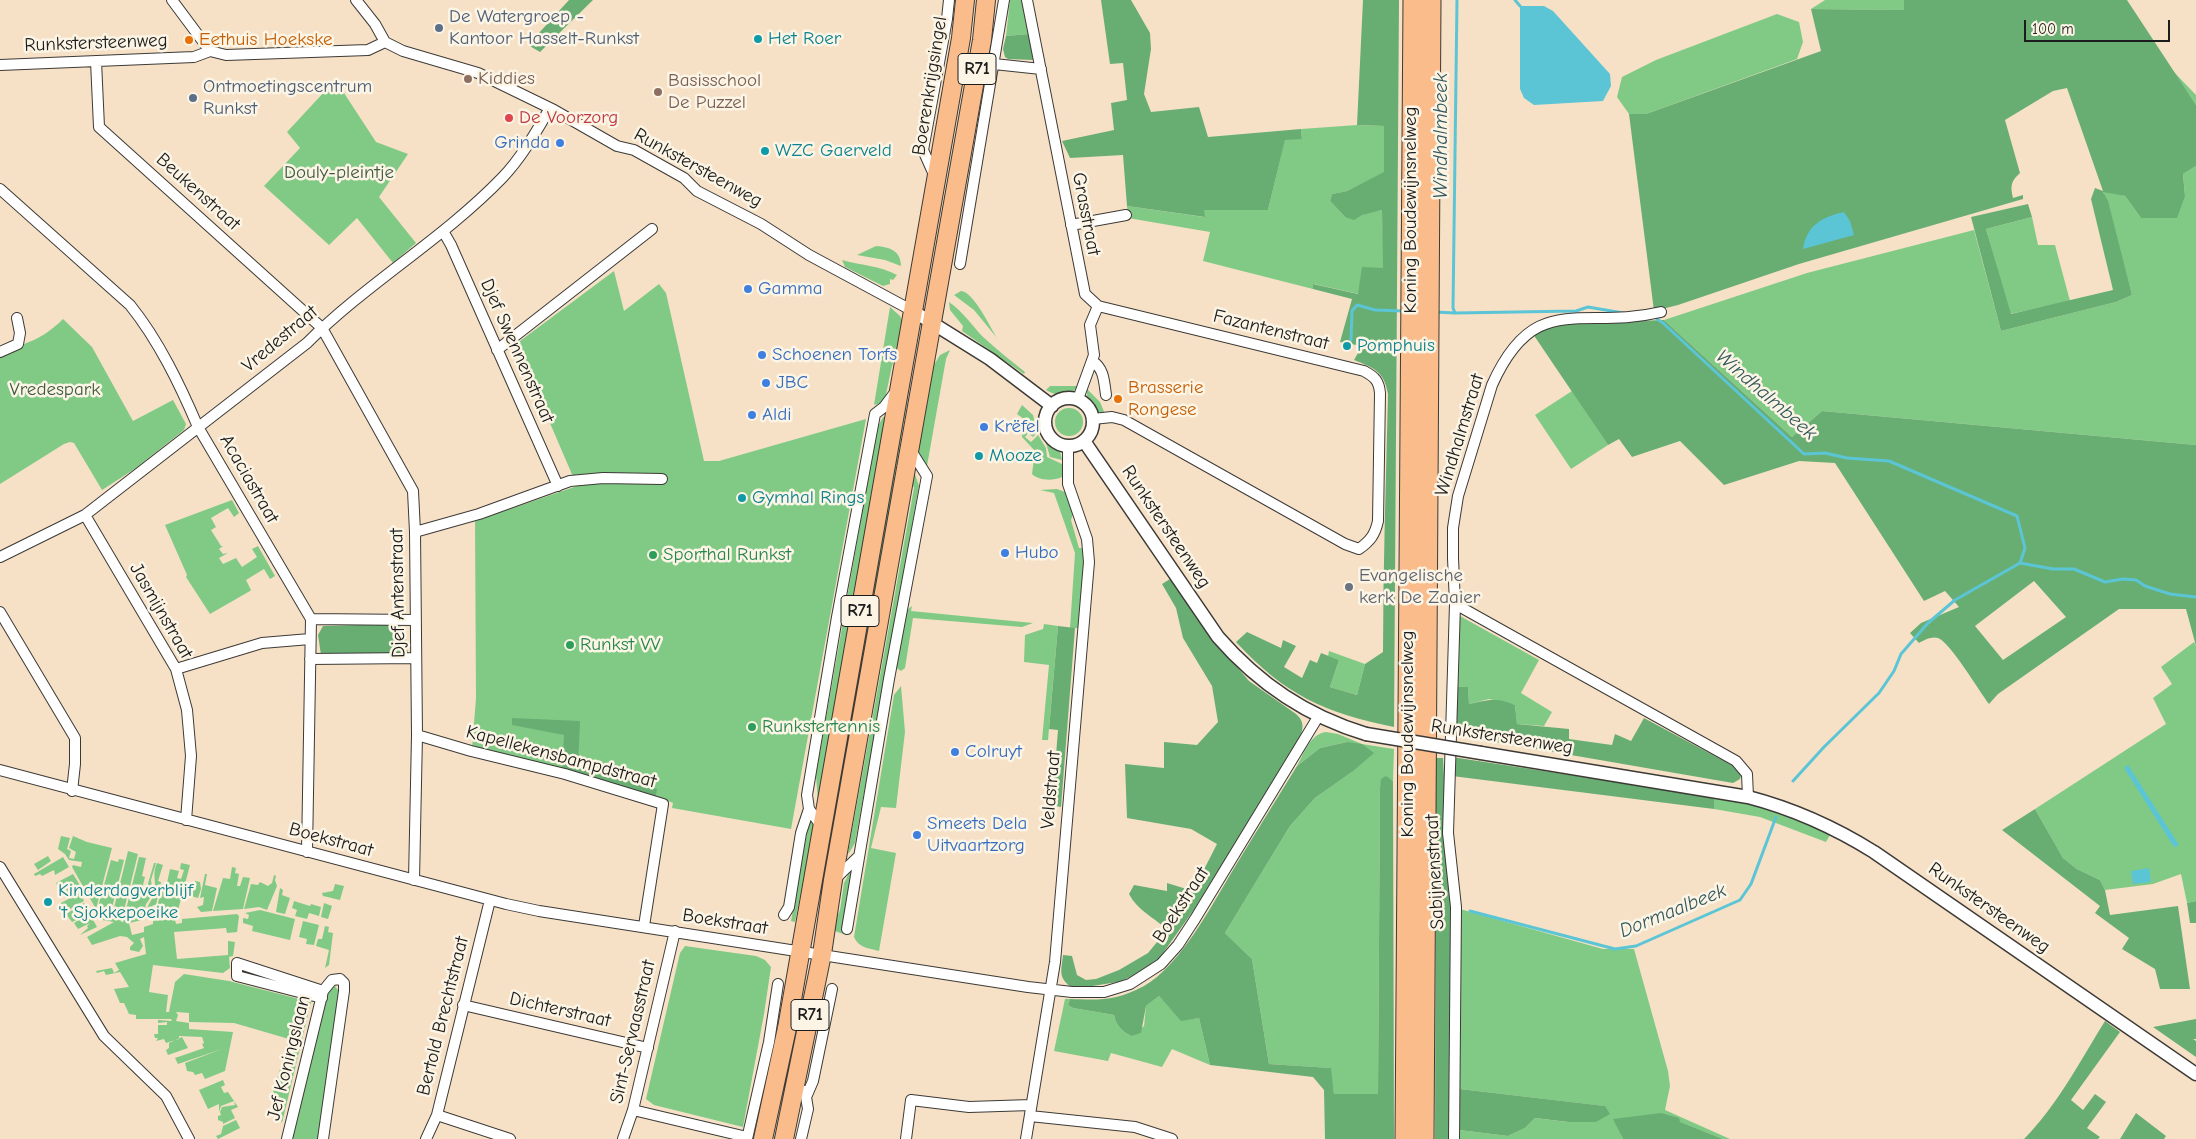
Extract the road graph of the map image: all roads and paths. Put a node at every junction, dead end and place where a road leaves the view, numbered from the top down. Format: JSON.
{"nodes":[{"id":1,"x":172,"y":0,"type":"edge"},
{"id":2,"x":356,"y":0,"type":"edge"},
{"id":3,"x":949,"y":0,"type":"edge"},
{"id":4,"x":965,"y":0,"type":"edge"},
{"id":5,"x":986,"y":0,"type":"edge"},
{"id":6,"x":1004,"y":0,"type":"edge"},
{"id":7,"x":1027,"y":0,"type":"edge"},
{"id":8,"x":1413,"y":0,"type":"edge"},
{"id":9,"x":1431,"y":0,"type":"edge"},
{"id":10,"x":384,"y":42,"type":"junction"},
{"id":11,"x":210,"y":51,"type":"junction"},
{"id":12,"x":96,"y":61,"type":"junction"},
{"id":13,"x":994,"y":64,"type":"junction"},
{"id":14,"x":0,"y":65,"type":"edge"},
{"id":15,"x":1041,"y":68,"type":"junction"},
{"id":16,"x":550,"y":108,"type":"junction"},
{"id":17,"x":936,"y":180,"type":"junction"},
{"id":18,"x":0,"y":189,"type":"edge"},
{"id":19,"x":969,"y":205,"type":"junction"},
{"id":20,"x":1126,"y":215,"type":"dead end"},
{"id":21,"x":1071,"y":225,"type":"junction"},
{"id":22,"x":652,"y":229,"type":"dead end"},
{"id":23,"x":443,"y":231,"type":"junction"},
{"id":24,"x":946,"y":243,"type":"junction"},
{"id":25,"x":960,"y":264,"type":"dead end"},
{"id":26,"x":1098,"y":306,"type":"junction"},
{"id":27,"x":913,"y":311,"type":"junction"},
{"id":28,"x":1661,"y":312,"type":"dead end"},
{"id":29,"x":17,"y":318,"type":"dead end"},
{"id":30,"x":932,"y":322,"type":"junction"},
{"id":31,"x":322,"y":328,"type":"junction"},
{"id":32,"x":498,"y":350,"type":"junction"},
{"id":33,"x":0,"y":352,"type":"edge"},
{"id":34,"x":1092,"y":360,"type":"junction"},
{"id":35,"x":899,"y":387,"type":"junction"},
{"id":36,"x":1106,"y":395,"type":"dead end"},
{"id":37,"x":1078,"y":400,"type":"junction"},
{"id":38,"x":1052,"y":406,"type":"junction"},
{"id":39,"x":1093,"y":419,"type":"junction"},
{"id":40,"x":198,"y":427,"type":"junction"},
{"id":41,"x":1084,"y":441,"type":"junction"},
{"id":42,"x":1068,"y":445,"type":"junction"},
{"id":43,"x":910,"y":448,"type":"junction"},
{"id":44,"x":662,"y":479,"type":"dead end"},
{"id":45,"x":558,"y":486,"type":"junction"},
{"id":46,"x":85,"y":515,"type":"junction"},
{"id":47,"x":415,"y":532,"type":"junction"},
{"id":48,"x":0,"y":557,"type":"edge"},
{"id":49,"x":1455,"y":604,"type":"junction"},
{"id":50,"x":0,"y":612,"type":"edge"},
{"id":51,"x":311,"y":619,"type":"junction"},
{"id":52,"x":415,"y":620,"type":"junction"},
{"id":53,"x":310,"y":639,"type":"junction"},
{"id":54,"x":416,"y":658,"type":"junction"},
{"id":55,"x":310,"y":659,"type":"junction"},
{"id":56,"x":176,"y":668,"type":"junction"},
{"id":57,"x":1318,"y":716,"type":"junction"},
{"id":58,"x":417,"y":735,"type":"junction"},
{"id":59,"x":0,"y":770,"type":"edge"},
{"id":60,"x":72,"y":791,"type":"junction"},
{"id":61,"x":1748,"y":797,"type":"junction"},
{"id":62,"x":809,"y":809,"type":"junction"},
{"id":63,"x":186,"y":820,"type":"junction"},
{"id":64,"x":823,"y":828,"type":"junction"},
{"id":65,"x":307,"y":852,"type":"junction"},
{"id":66,"x":860,"y":856,"type":"junction"},
{"id":67,"x":0,"y":867,"type":"edge"},
{"id":68,"x":414,"y":880,"type":"junction"},
{"id":69,"x":833,"y":880,"type":"junction"},
{"id":70,"x":490,"y":900,"type":"junction"},
{"id":71,"x":784,"y":915,"type":"dead end"},
{"id":72,"x":644,"y":926,"type":"junction"},
{"id":73,"x":847,"y":929,"type":"dead end"},
{"id":74,"x":675,"y":931,"type":"junction"},
{"id":75,"x":801,"y":951,"type":"junction"},
{"id":76,"x":822,"y":954,"type":"junction"},
{"id":77,"x":778,"y":984,"type":"dead end"},
{"id":78,"x":832,"y":989,"type":"dead end"},
{"id":79,"x":1051,"y":990,"type":"junction"},
{"id":80,"x":322,"y":995,"type":"junction"},
{"id":81,"x":463,"y":1005,"type":"junction"},
{"id":82,"x":788,"y":1028,"type":"junction"},
{"id":83,"x":769,"y":1042,"type":"junction"},
{"id":84,"x":648,"y":1048,"type":"junction"},
{"id":85,"x":2196,"y":1074,"type":"edge"},
{"id":86,"x":798,"y":1076,"type":"junction"},
{"id":87,"x":807,"y":1095,"type":"junction"},
{"id":88,"x":1031,"y":1105,"type":"junction"},
{"id":89,"x":633,"y":1110,"type":"junction"},
{"id":90,"x":437,"y":1115,"type":"junction"},
{"id":91,"x":1030,"y":1116,"type":"junction"},
{"id":92,"x":752,"y":1138,"type":"edge"},
{"id":93,"x":189,"y":1139,"type":"edge"},
{"id":94,"x":288,"y":1139,"type":"edge"},
{"id":95,"x":323,"y":1139,"type":"edge"},
{"id":96,"x":426,"y":1139,"type":"edge"},
{"id":97,"x":510,"y":1139,"type":"edge"},
{"id":98,"x":623,"y":1139,"type":"edge"},
{"id":99,"x":784,"y":1139,"type":"edge"},
{"id":100,"x":801,"y":1139,"type":"edge"},
{"id":101,"x":906,"y":1139,"type":"edge"},
{"id":102,"x":1026,"y":1139,"type":"edge"},
{"id":103,"x":1172,"y":1139,"type":"edge"},
{"id":104,"x":1406,"y":1139,"type":"edge"},
{"id":105,"x":1424,"y":1139,"type":"edge"},
{"id":106,"x":1454,"y":1139,"type":"edge"}],
"edges":[{"from":1,"to":11,"type":"street"},
{"from":2,"to":10,"type":"street"},
{"from":3,"to":17,"type":"street","name":"Boerenkrijgsingel"},
{"from":4,"to":17,"type":"highway","name":"Boerenkrijgsingel","number":"R71"},
{"from":5,"to":24,"type":"highway","number":"R71"},
{"from":6,"to":13,"type":"street"},
{"from":7,"to":15,"type":"street","name":"Grasstraat"},
{"from":8,"to":104,"type":"highway","name":"Koning Boudewijnsnelweg"},
{"from":9,"to":105,"type":"highway","name":"Koning Boudewijnsnelweg"},
{"from":10,"to":11,"type":"street","name":"Runkstersteenweg"},
{"from":10,"to":16,"type":"street","name":"Runkstersteenweg"},
{"from":11,"to":12,"type":"street","name":"Runkstersteenweg"},
{"from":12,"to":14,"type":"street","name":"Runkstersteenweg"},
{"from":12,"to":31,"type":"street","name":"Beukenstraat"},
{"from":13,"to":15,"type":"street"},
{"from":13,"to":19,"type":"street"},
{"from":15,"to":21,"type":"street","name":"Grasstraat"},
{"from":16,"to":23,"type":"street","name":"Vredestraat"},
{"from":16,"to":27,"type":"street","name":"Runkstersteenweg"},
{"from":17,"to":27,"type":"highway","name":"Boerenkrijgsingel","number":"R71"},
{"from":18,"to":40,"type":"street","name":"Acaciastraat"},
{"from":19,"to":24,"type":"street"},
{"from":19,"to":25,"type":"street"},
{"from":20,"to":21,"type":"street"},
{"from":21,"to":26,"type":"street","name":"Grasstraat"},
{"from":22,"to":32,"type":"street"},
{"from":23,"to":31,"type":"street","name":"Vredestraat"},
{"from":23,"to":32,"type":"street","name":"Djef Swennenstraat"},
{"from":24,"to":30,"type":"highway","number":"R71"},
{"from":26,"to":34,"type":"street"},
{"from":26,"to":39,"type":"street","name":"Fazantenstraat"},
{"from":27,"to":30,"type":"street","name":"Runkstersteenweg"},
{"from":27,"to":35,"type":"highway","number":"R71"},
{"from":28,"to":49,"type":"street","name":"Windhalmstraat"},
{"from":29,"to":33,"type":"street"},
{"from":30,"to":38,"type":"street","name":"Runkstersteenweg"},
{"from":30,"to":43,"type":"highway","number":"R71"},
{"from":31,"to":40,"type":"street","name":"Vredestraat"},
{"from":31,"to":47,"type":"street","name":"Djef Antenstraat"},
{"from":32,"to":45,"type":"street","name":"Djef Swennenstraat"},
{"from":34,"to":36,"type":"street"},
{"from":34,"to":37,"type":"street"},
{"from":35,"to":62,"type":"street"},
{"from":35,"to":64,"type":"highway","number":"R71"},
{"from":37,"to":38,"type":"street"},
{"from":37,"to":39,"type":"street"},
{"from":38,"to":42,"type":"street"},
{"from":39,"to":41,"type":"street"},
{"from":40,"to":46,"type":"street","name":"Vredestraat"},
{"from":40,"to":51,"type":"street","name":"Acaciastraat"},
{"from":41,"to":42,"type":"street"},
{"from":41,"to":57,"type":"street","name":"Runkstersteenweg"},
{"from":42,"to":79,"type":"street","name":"Veldstraat"},
{"from":43,"to":66,"type":"street"},
{"from":43,"to":69,"type":"highway","number":"R71"},
{"from":44,"to":45,"type":"street"},
{"from":45,"to":47,"type":"street"},
{"from":46,"to":48,"type":"street","name":"Vredestraat"},
{"from":46,"to":56,"type":"street","name":"Jasmijnstraat"},
{"from":47,"to":52,"type":"street","name":"Djef Antenstraat"},
{"from":49,"to":61,"type":"street"},
{"from":49,"to":106,"type":"street","name":"Sabijnenstraat"},
{"from":50,"to":60,"type":"street"},
{"from":51,"to":52,"type":"street"},
{"from":51,"to":53,"type":"street"},
{"from":52,"to":54,"type":"street","name":"Djef Antenstraat"},
{"from":53,"to":55,"type":"street"},
{"from":53,"to":56,"type":"street"},
{"from":54,"to":55,"type":"street"},
{"from":54,"to":58,"type":"street","name":"Djef Antenstraat"},
{"from":55,"to":65,"type":"street"},
{"from":56,"to":63,"type":"street","name":"Jasmijnstraat"},
{"from":57,"to":61,"type":"street","name":"Runkstersteenweg","bridge":true},
{"from":57,"to":79,"type":"street","name":"Boekstraat"},
{"from":58,"to":68,"type":"street","name":"Djef Antenstraat"},
{"from":58,"to":72,"type":"street","name":"Kapellekensbampdstraat"},
{"from":59,"to":60,"type":"street","name":"Boekstraat"},
{"from":60,"to":63,"type":"street","name":"Boekstraat"},
{"from":61,"to":85,"type":"street","name":"Runkstersteenweg"},
{"from":62,"to":64,"type":"street"},
{"from":62,"to":71,"type":"street"},
{"from":63,"to":65,"type":"street","name":"Boekstraat"},
{"from":64,"to":75,"type":"highway","number":"R71"},
{"from":65,"to":68,"type":"street","name":"Boekstraat"},
{"from":66,"to":69,"type":"street"},
{"from":66,"to":73,"type":"street"},
{"from":67,"to":93,"type":"street"},
{"from":68,"to":70,"type":"street","name":"Boekstraat"},
{"from":69,"to":76,"type":"highway","number":"R71"},
{"from":70,"to":72,"type":"street","name":"Boekstraat"},
{"from":70,"to":81,"type":"street","name":"Bertold Brechtstraat"},
{"from":72,"to":74,"type":"street","name":"Boekstraat"},
{"from":74,"to":75,"type":"street","name":"Boekstraat"},
{"from":74,"to":84,"type":"street","name":"Sint-Servaasstraat"},
{"from":75,"to":76,"type":"street","name":"Boekstraat"},
{"from":75,"to":82,"type":"highway","number":"R71"},
{"from":76,"to":79,"type":"street","name":"Boekstraat"},
{"from":76,"to":86,"type":"highway","number":"R71"},
{"from":77,"to":83,"type":"street"},
{"from":78,"to":87,"type":"street"},
{"from":79,"to":88,"type":"street","name":"Veldstraat"},
{"from":80,"to":80,"type":"street"},
{"from":80,"to":94,"type":"street","name":"Jef Koningslaan"},
{"from":80,"to":95,"type":"street","name":"Jef Koningslaan"},
{"from":81,"to":84,"type":"street","name":"Dichterstraat"},
{"from":81,"to":90,"type":"street","name":"Bertold Brechtstraat"},
{"from":82,"to":83,"type":"street"},
{"from":82,"to":92,"type":"highway","number":"R71"},
{"from":83,"to":92,"type":"street"},
{"from":84,"to":89,"type":"street","name":"Sint-Servaasstraat"},
{"from":86,"to":87,"type":"street"},
{"from":86,"to":99,"type":"highway","number":"R71"},
{"from":87,"to":100,"type":"street"},
{"from":88,"to":91,"type":"street","name":"Veldstraat"},
{"from":88,"to":101,"type":"street"},
{"from":89,"to":92,"type":"street"},
{"from":89,"to":98,"type":"street","name":"Sint-Servaasstraat"},
{"from":90,"to":96,"type":"street","name":"Bertold Brechtstraat"},
{"from":90,"to":97,"type":"street"},
{"from":91,"to":102,"type":"street","name":"Veldstraat"},
{"from":91,"to":103,"type":"street"}]}
